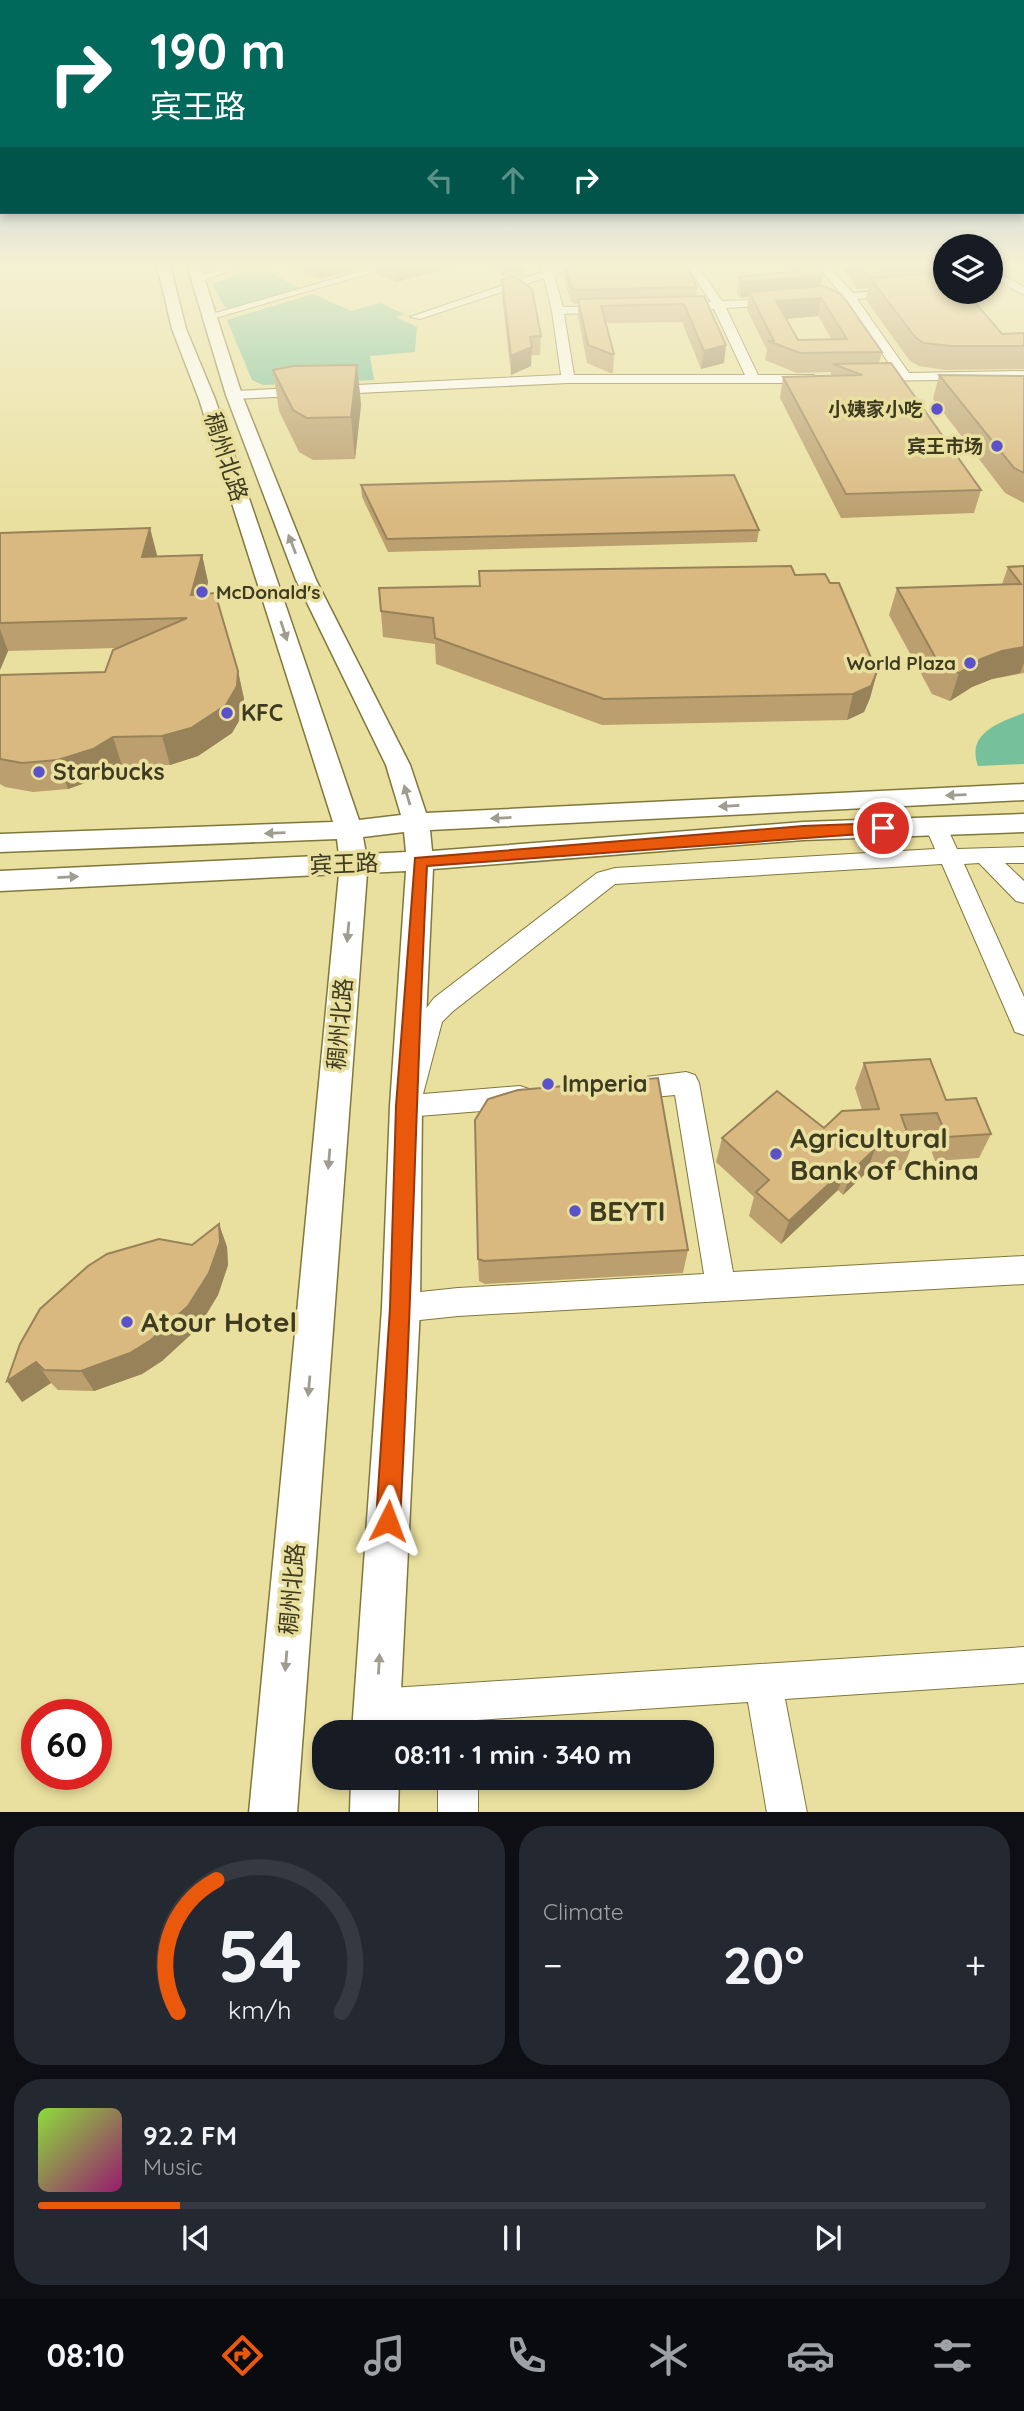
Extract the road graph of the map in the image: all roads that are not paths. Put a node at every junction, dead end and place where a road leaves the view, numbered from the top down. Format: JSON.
{"nodes":[{"id":1,"x":187,"y":350,"type":"edge"},
{"id":2,"x":221,"y":350,"type":"edge"},
{"id":3,"x":564,"y":350,"type":"edge"},
{"id":4,"x":740,"y":350,"type":"edge"},
{"id":5,"x":886,"y":350,"type":"edge"},
{"id":6,"x":1024,"y":374,"type":"edge"},
{"id":7,"x":905,"y":377,"type":"junction"},
{"id":8,"x":850,"y":378,"type":"edge"},
{"id":9,"x":568,"y":379,"type":"junction"},
{"id":10,"x":822,"y":379,"type":"edge"},
{"id":11,"x":754,"y":380,"type":"junction"},
{"id":12,"x":234,"y":395,"type":"junction"},
{"id":13,"x":1024,"y":792,"type":"edge"},
{"id":14,"x":416,"y":822,"type":"junction"},
{"id":15,"x":1024,"y":823,"type":"edge"},
{"id":16,"x":936,"y":826,"type":"junction"},
{"id":17,"x":0,"y":843,"type":"edge"},
{"id":18,"x":351,"y":847,"type":"junction"},
{"id":19,"x":1024,"y":855,"type":"edge"},
{"id":20,"x":949,"y":856,"type":"junction"},
{"id":21,"x":985,"y":856,"type":"junction"},
{"id":22,"x":420,"y":861,"type":"junction"},
{"id":23,"x":0,"y":881,"type":"edge"},
{"id":24,"x":1024,"y":895,"type":"edge"},
{"id":25,"x":1024,"y":1025,"type":"edge"},
{"id":26,"x":606,"y":1090,"type":"edge"},
{"id":27,"x":539,"y":1095,"type":"edge"},
{"id":28,"x":406,"y":1106,"type":"junction"},
{"id":29,"x":1024,"y":1270,"type":"edge"},
{"id":30,"x":720,"y":1287,"type":"junction"},
{"id":31,"x":401,"y":1308,"type":"junction"},
{"id":32,"x":1024,"y":1665,"type":"edge"},
{"id":33,"x":763,"y":1681,"type":"junction"},
{"id":34,"x":457,"y":1717,"type":"edge"},
{"id":35,"x":376,"y":1720,"type":"edge"},
{"id":36,"x":375,"y":1790,"type":"edge"},
{"id":37,"x":458,"y":1790,"type":"edge"},
{"id":38,"x":273,"y":1812,"type":"edge"},
{"id":39,"x":374,"y":1812,"type":"edge"},
{"id":40,"x":458,"y":1812,"type":"edge"},
{"id":41,"x":787,"y":1812,"type":"edge"}],
"edges":[{"from":1,"to":18,"type":"main road","name":"稠州北路","one_way":true},
{"from":2,"to":12,"type":"main road","name":"稠州北路"},
{"from":3,"to":9,"type":"street"},
{"from":4,"to":11,"type":"street"},
{"from":5,"to":7,"type":"street"},
{"from":6,"to":7,"type":"street"},
{"from":7,"to":8,"type":"street"},
{"from":9,"to":11,"type":"street"},
{"from":9,"to":12,"type":"street"},
{"from":10,"to":11,"type":"street"},
{"from":14,"to":12,"type":"main road","name":"稠州北路","one_way":true},
{"from":13,"to":14,"type":"main road","name":"宾王路","one_way":true},
{"from":14,"to":18,"type":"main road","name":"宾王路"},
{"from":14,"to":22,"type":"main road","name":"稠州北路"},
{"from":15,"to":16,"type":"main road","name":"宾王路"},
{"from":16,"to":20,"type":"street"},
{"from":16,"to":22,"type":"main road","name":"宾王路"},
{"from":18,"to":17,"type":"main road","name":"宾王路","one_way":true},
{"from":18,"to":22,"type":"main road","name":"宾王路"},
{"from":23,"to":18,"type":"main road","name":"宾王路","one_way":true},
{"from":18,"to":38,"type":"main road","name":"稠州北路","one_way":true},
{"from":19,"to":21,"type":"street"},
{"from":20,"to":21,"type":"street"},
{"from":20,"to":25,"type":"street"},
{"from":20,"to":28,"type":"street"},
{"from":21,"to":24,"type":"street"},
{"from":22,"to":28,"type":"main road","name":"稠州北路"},
{"from":26,"to":30,"type":"street"},
{"from":27,"to":28,"type":"street"},
{"from":28,"to":31,"type":"main road","name":"稠州北路"},
{"from":29,"to":30,"type":"street"},
{"from":30,"to":31,"type":"street"},
{"from":35,"to":31,"type":"main road","name":"稠州北路","one_way":true},
{"from":32,"to":33,"type":"street"},
{"from":33,"to":34,"type":"street"},
{"from":33,"to":41,"type":"street"},
{"from":34,"to":35,"type":"street"},
{"from":36,"to":39,"type":"main road"},
{"from":37,"to":40,"type":"street"}]}
